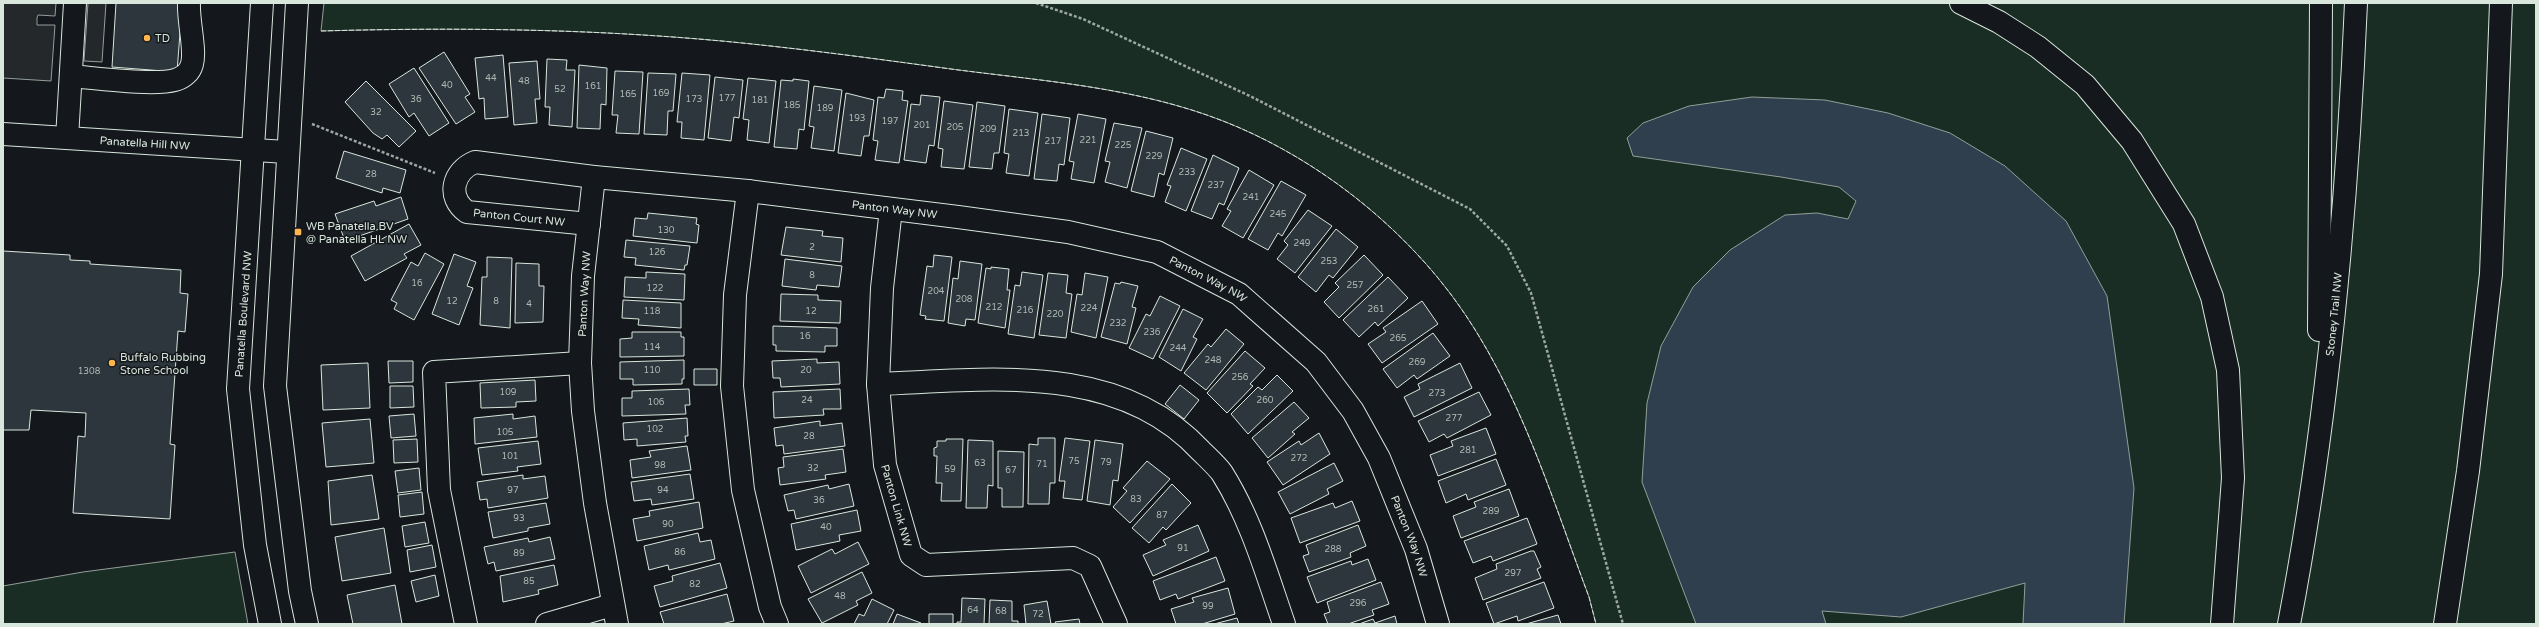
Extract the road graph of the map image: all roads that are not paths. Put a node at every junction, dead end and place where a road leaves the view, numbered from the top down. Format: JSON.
{"nodes":[{"id":1,"x":75,"y":3,"type":"edge"},
{"id":2,"x":189,"y":3,"type":"edge"},
{"id":3,"x":262,"y":3,"type":"edge"},
{"id":4,"x":297,"y":3,"type":"edge"},
{"id":5,"x":1960,"y":3,"type":"edge"},
{"id":6,"x":2321,"y":3,"type":"edge"},
{"id":7,"x":2356,"y":3,"type":"edge"},
{"id":8,"x":2502,"y":3,"type":"edge"},
{"id":9,"x":71,"y":76,"type":"junction"},
{"id":10,"x":3,"y":134,"type":"edge"},
{"id":11,"x":67,"y":138,"type":"junction"},
{"id":12,"x":253,"y":149,"type":"junction"},
{"id":13,"x":287,"y":152,"type":"junction"},
{"id":14,"x":594,"y":177,"type":"junction"},
{"id":15,"x":748,"y":191,"type":"junction"},
{"id":16,"x":891,"y":209,"type":"junction"},
{"id":17,"x":589,"y":224,"type":"junction"},
{"id":18,"x":580,"y":363,"type":"junction"},
{"id":19,"x":878,"y":384,"type":"junction"},
{"id":20,"x":2318,"y":445,"type":"junction"},
{"id":21,"x":615,"y":614,"type":"edge"},
{"id":22,"x":270,"y":624,"type":"edge"},
{"id":23,"x":307,"y":624,"type":"edge"},
{"id":24,"x":466,"y":624,"type":"edge"},
{"id":25,"x":547,"y":624,"type":"edge"},
{"id":26,"x":777,"y":624,"type":"edge"},
{"id":27,"x":1116,"y":624,"type":"edge"},
{"id":28,"x":1284,"y":624,"type":"edge"},
{"id":29,"x":1438,"y":624,"type":"edge"},
{"id":30,"x":2222,"y":624,"type":"edge"},
{"id":31,"x":2289,"y":624,"type":"edge"},
{"id":32,"x":2445,"y":624,"type":"edge"}],
"edges":[{"from":1,"to":9,"type":"main road"},
{"from":2,"to":9,"type":"main road"},
{"from":3,"to":12,"type":"main road","name":"Panatella Boulevard NW"},
{"from":4,"to":13,"type":"main road"},
{"from":5,"to":30,"type":"main road"},
{"from":6,"to":20,"type":"main road"},
{"from":7,"to":20,"type":"main road","name":"Stoney Trail NW"},
{"from":8,"to":32,"type":"main road"},
{"from":9,"to":11,"type":"main road"},
{"from":10,"to":11,"type":"main road","name":"Panatella Hill NW"},
{"from":11,"to":12,"type":"main road","name":"Panatella Hill NW"},
{"from":12,"to":13,"type":"main road","name":"Panatella Hill NW"},
{"from":12,"to":22,"type":"main road","name":"Panatella Boulevard NW"},
{"from":13,"to":23,"type":"main road"},
{"from":14,"to":15,"type":"main road","name":"Panton Way NW"},
{"from":14,"to":17,"type":"main road","name":"Panton Way NW"},
{"from":14,"to":17,"type":"main road","name":"Panton Court NW"},
{"from":15,"to":16,"type":"main road","name":"Panton Way NW"},
{"from":15,"to":26,"type":"main road"},
{"from":16,"to":19,"type":"main road","name":"Panton Link NW"},
{"from":16,"to":29,"type":"main road","name":"Panton Way NW"},
{"from":17,"to":18,"type":"main road","name":"Panton Way NW"},
{"from":18,"to":21,"type":"main road","name":"Panton Way NW"},
{"from":18,"to":24,"type":"main road"},
{"from":19,"to":27,"type":"main road","name":"Panton Link NW"},
{"from":19,"to":28,"type":"main road"},
{"from":20,"to":31,"type":"main road","name":"Stoney Trail NW"},
{"from":21,"to":25,"type":"main road"}]}
